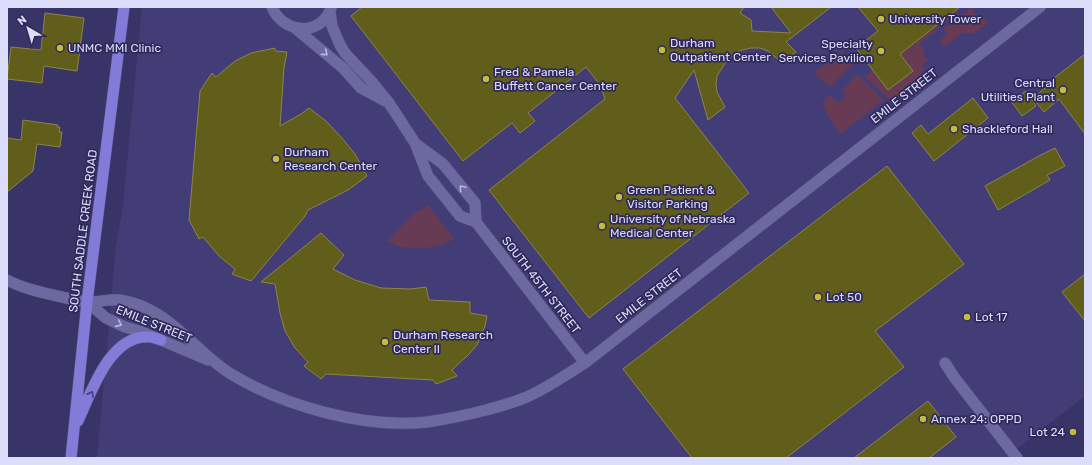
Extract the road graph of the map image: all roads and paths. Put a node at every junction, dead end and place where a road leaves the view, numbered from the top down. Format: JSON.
{"nodes":[{"id":1,"x":124,"y":7,"type":"edge"},
{"id":2,"x":272,"y":7,"type":"edge"},
{"id":3,"x":1040,"y":7,"type":"edge"},
{"id":4,"x":330,"y":9,"type":"edge"},
{"id":5,"x":294,"y":28,"type":"junction"},
{"id":6,"x":389,"y":103,"type":"junction"},
{"id":7,"x":416,"y":143,"type":"junction"},
{"id":8,"x":476,"y":222,"type":"junction"},
{"id":9,"x":7,"y":280,"type":"edge"},
{"id":10,"x":87,"y":302,"type":"junction"},
{"id":11,"x":161,"y":340,"type":"junction"},
{"id":12,"x":585,"y":363,"type":"junction"},
{"id":13,"x":945,"y":363,"type":"dead end"},
{"id":14,"x":216,"y":364,"type":"junction"},
{"id":15,"x":74,"y":429,"type":"junction"},
{"id":16,"x":70,"y":458,"type":"edge"},
{"id":17,"x":1017,"y":458,"type":"edge"}],
"edges":[{"from":1,"to":10,"type":"main road","name":"SOUTH SADDLE CREEK ROAD"},
{"from":2,"to":5,"type":"street","name":"SOUTH 45TH STREET"},
{"from":3,"to":12,"type":"street","name":"EMILE STREET"},
{"from":4,"to":5,"type":"street","name":"SOUTH 45TH STREET"},
{"from":4,"to":6,"type":"street","name":"SOUTH 45TH STREET"},
{"from":5,"to":6,"type":"street","name":"SOUTH 45TH STREET","one_way":true},
{"from":6,"to":7,"type":"street","name":"SOUTH 45TH STREET"},
{"from":8,"to":7,"type":"street","name":"SOUTH 45TH STREET","one_way":true},
{"from":7,"to":8,"type":"street","name":"SOUTH 45TH STREET"},
{"from":8,"to":12,"type":"street","name":"SOUTH 45TH STREET"},
{"from":9,"to":10,"type":"street","name":"EMILE STREET"},
{"from":10,"to":11,"type":"street","name":"EMILE STREET","one_way":true},
{"from":10,"to":14,"type":"street","name":"EMILE STREET"},
{"from":10,"to":15,"type":"main road","name":"SOUTH SADDLE CREEK ROAD"},
{"from":11,"to":14,"type":"street","name":"EMILE STREET"},
{"from":15,"to":11,"type":"main road","one_way":true},
{"from":12,"to":14,"type":"street","name":"EMILE STREET"},
{"from":13,"to":17,"type":"street"},
{"from":15,"to":16,"type":"main road","name":"SOUTH SADDLE CREEK ROAD"}]}
